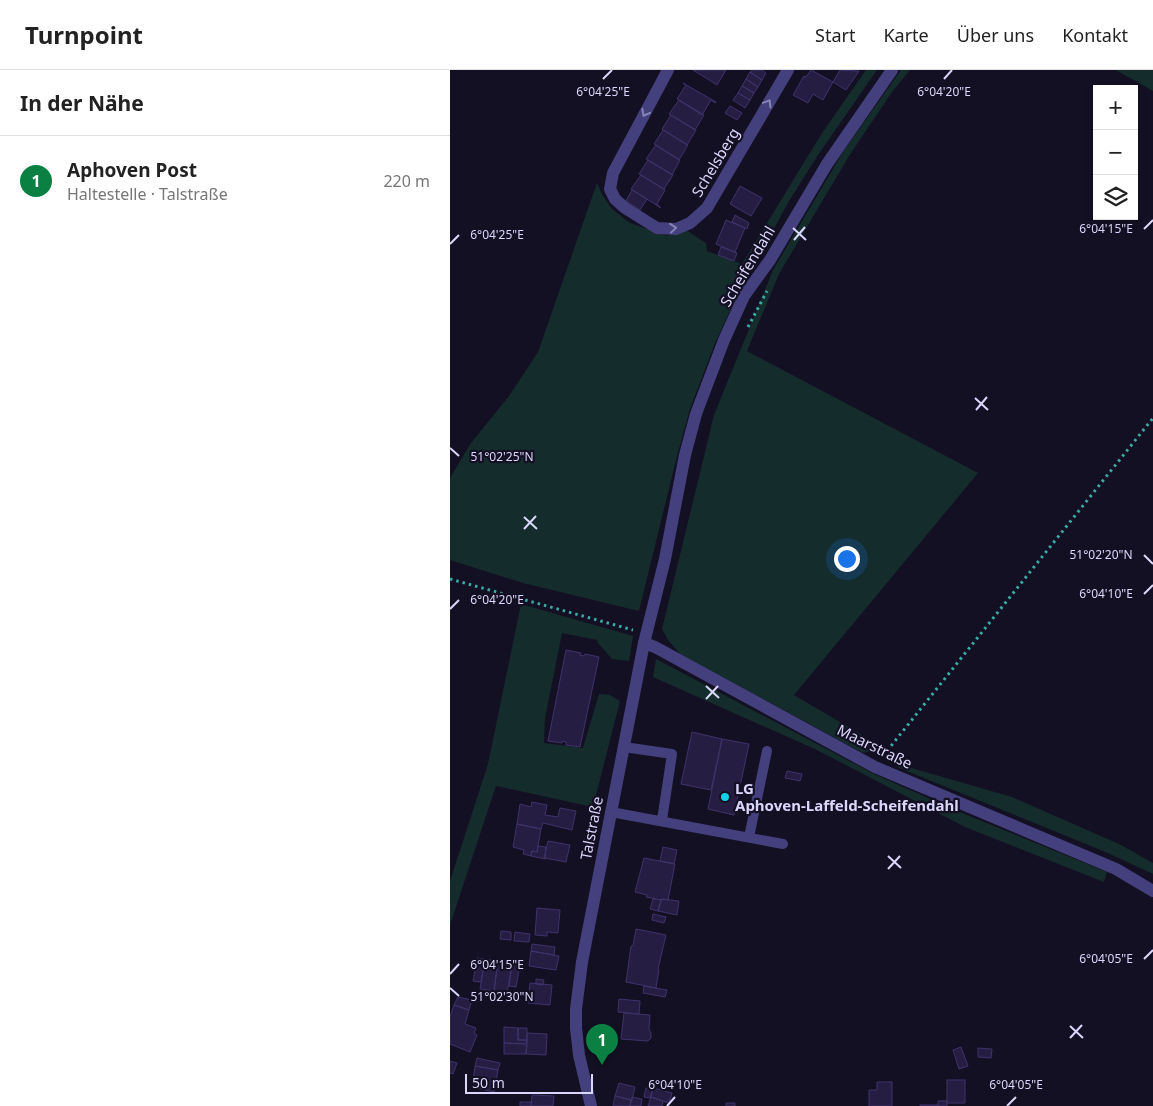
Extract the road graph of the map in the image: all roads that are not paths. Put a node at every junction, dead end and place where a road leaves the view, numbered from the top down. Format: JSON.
{"nodes":[{"id":1,"x":668,"y":70,"type":"edge"},
{"id":2,"x":788,"y":70,"type":"edge"},
{"id":3,"x":892,"y":70,"type":"edge"},
{"id":4,"x":665,"y":559,"type":"joint"},
{"id":5,"x":645,"y":638,"type":"junction"},
{"id":6,"x":624,"y":747,"type":"junction"},
{"id":7,"x":767,"y":751,"type":"dead end"},
{"id":8,"x":611,"y":812,"type":"junction"},
{"id":9,"x":662,"y":820,"type":"junction"},
{"id":10,"x":749,"y":838,"type":"junction"},
{"id":11,"x":783,"y":844,"type":"dead end"},
{"id":12,"x":1153,"y":890,"type":"edge"},
{"id":13,"x":591,"y":1106,"type":"edge"}],
"edges":[{"from":1,"to":2,"type":"street","name":"Schelsberg","one_way":true},
{"from":3,"to":4,"type":"street","name":"Scheifendahl"},
{"from":4,"to":5,"type":"street","name":"Talstraße"},
{"from":5,"to":6,"type":"street","name":"Talstraße"},
{"from":5,"to":12,"type":"street","name":"Maarstraße"},
{"from":6,"to":8,"type":"street","name":"Talstraße"},
{"from":6,"to":9,"type":"lane"},
{"from":7,"to":10,"type":"lane"},
{"from":8,"to":9,"type":"lane"},
{"from":8,"to":13,"type":"street","name":"Talstraße"},
{"from":9,"to":10,"type":"lane"},
{"from":10,"to":11,"type":"lane"}]}
